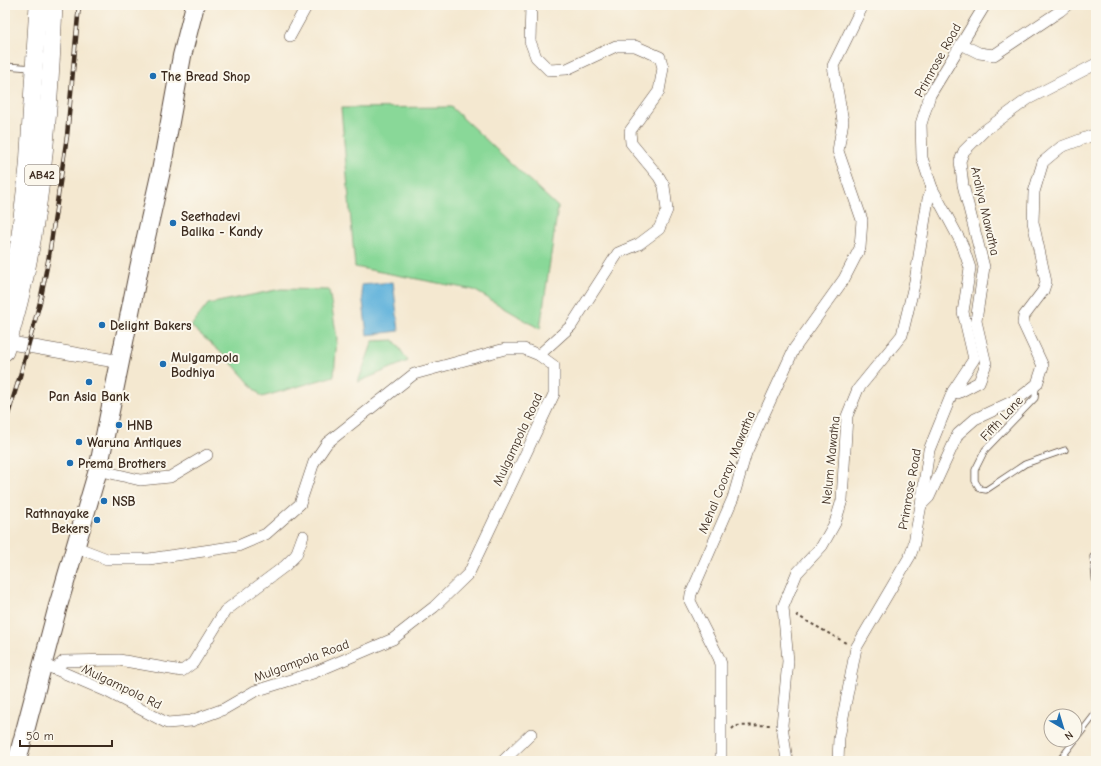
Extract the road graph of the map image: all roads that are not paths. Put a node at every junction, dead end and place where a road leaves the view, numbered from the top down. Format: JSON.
{"nodes":[{"id":1,"x":38,"y":5,"type":"edge"},
{"id":2,"x":54,"y":5,"type":"edge"},
{"id":3,"x":195,"y":5,"type":"edge"},
{"id":4,"x":307,"y":5,"type":"edge"},
{"id":5,"x":531,"y":5,"type":"edge"},
{"id":6,"x":863,"y":5,"type":"edge"},
{"id":7,"x":985,"y":5,"type":"edge"},
{"id":8,"x":1067,"y":5,"type":"edge"},
{"id":9,"x":290,"y":36,"type":"dead end"},
{"id":10,"x":961,"y":44,"type":"junction"},
{"id":11,"x":1096,"y":64,"type":"edge"},
{"id":12,"x":5,"y":66,"type":"edge"},
{"id":13,"x":29,"y":67,"type":"junction"},
{"id":14,"x":1096,"y":134,"type":"edge"},
{"id":15,"x":932,"y":188,"type":"junction"},
{"id":16,"x":5,"y":311,"type":"edge"},
{"id":17,"x":6,"y":346,"type":"edge"},
{"id":18,"x":539,"y":356,"type":"junction"},
{"id":19,"x":121,"y":362,"type":"junction"},
{"id":20,"x":1037,"y":384,"type":"junction"},
{"id":21,"x":953,"y":391,"type":"junction"},
{"id":22,"x":1065,"y":450,"type":"dead end"},
{"id":23,"x":207,"y":455,"type":"dead end"},
{"id":24,"x":98,"y":470,"type":"junction"},
{"id":25,"x":921,"y":505,"type":"junction"},
{"id":26,"x":303,"y":536,"type":"dead end"},
{"id":27,"x":76,"y":547,"type":"junction"},
{"id":28,"x":1093,"y":557,"type":"dead end"},
{"id":29,"x":1096,"y":587,"type":"edge"},
{"id":30,"x":48,"y":667,"type":"junction"},
{"id":31,"x":1096,"y":713,"type":"edge"},
{"id":32,"x":191,"y":721,"type":"joint"},
{"id":33,"x":531,"y":734,"type":"dead end"},
{"id":34,"x":17,"y":761,"type":"edge"},
{"id":35,"x":503,"y":761,"type":"edge"},
{"id":36,"x":720,"y":761,"type":"edge"},
{"id":37,"x":787,"y":761,"type":"edge"},
{"id":38,"x":838,"y":761,"type":"edge"},
{"id":39,"x":1059,"y":761,"type":"edge"}],
"edges":[{"from":1,"to":13,"type":"main road","number":"AB42"},
{"from":2,"to":17,"type":"main road","number":"AB42"},
{"from":3,"to":19,"type":"highway"},
{"from":4,"to":9,"type":"street"},
{"from":5,"to":18,"type":"street"},
{"from":6,"to":36,"type":"street","name":"Mehal Cooray Mawatha"},
{"from":7,"to":10,"type":"street","name":"Primrose Road"},
{"from":8,"to":10,"type":"street"},
{"from":10,"to":15,"type":"street","name":"Primrose Road"},
{"from":11,"to":21,"type":"street","name":"Araliya Mawatha"},
{"from":12,"to":13,"type":"lane"},
{"from":13,"to":16,"type":"main road","number":"AB42"},
{"from":14,"to":20,"type":"street"},
{"from":15,"to":21,"type":"street","name":"Primrose Road"},
{"from":15,"to":37,"type":"street","name":"Nelum Mawatha"},
{"from":17,"to":19,"type":"street"},
{"from":18,"to":27,"type":"street","name":"Mulgampola Road"},
{"from":18,"to":32,"type":"street","name":"Mulgampola Road"},
{"from":19,"to":24,"type":"highway"},
{"from":20,"to":22,"type":"lane","name":"Fifth Lane"},
{"from":20,"to":25,"type":"street"},
{"from":21,"to":25,"type":"street","name":"Primrose Road"},
{"from":23,"to":24,"type":"street"},
{"from":24,"to":27,"type":"highway"},
{"from":25,"to":38,"type":"street","name":"Primrose Road"},
{"from":26,"to":30,"type":"street"},
{"from":27,"to":30,"type":"highway"},
{"from":28,"to":29,"type":"lane"},
{"from":30,"to":32,"type":"street","name":"Mulgampola Rd"},
{"from":30,"to":34,"type":"highway"},
{"from":31,"to":39,"type":"lane"},
{"from":33,"to":35,"type":"street"}]}
